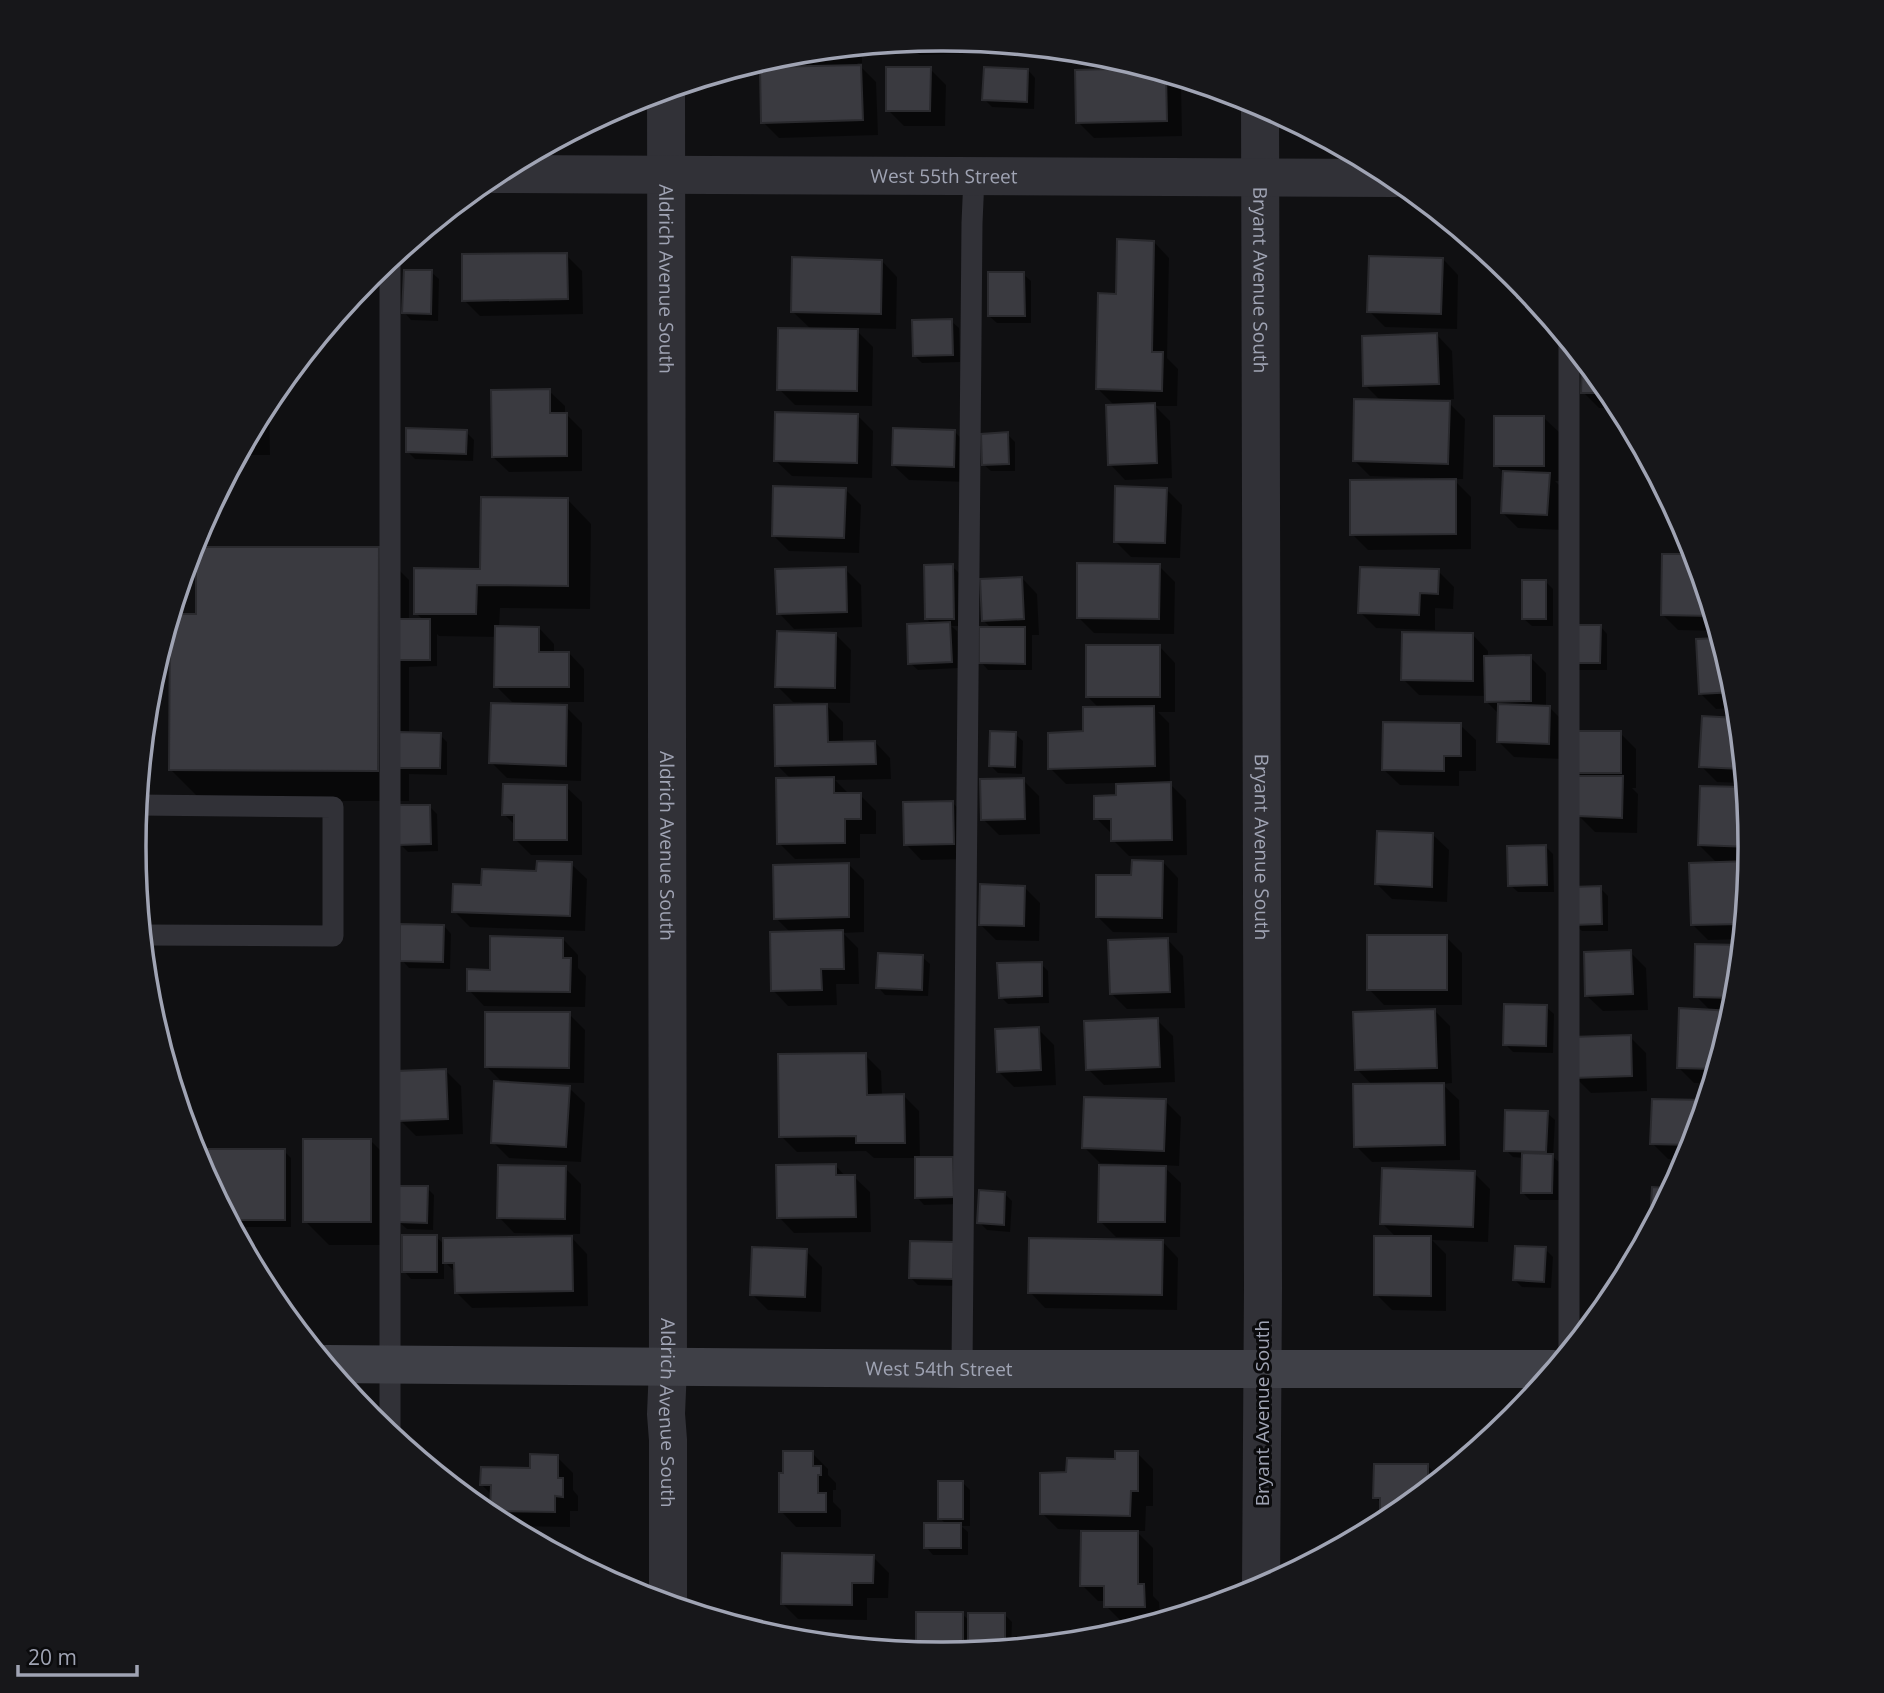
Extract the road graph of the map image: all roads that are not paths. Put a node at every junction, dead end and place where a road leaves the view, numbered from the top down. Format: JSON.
{"nodes":[{"id":1,"x":666,"y":100,"type":"edge"},
{"id":2,"x":1260,"y":117,"type":"edge"},
{"id":3,"x":517,"y":174,"type":"edge"},
{"id":4,"x":666,"y":174,"type":"junction"},
{"id":5,"x":974,"y":177,"type":"junction"},
{"id":6,"x":1260,"y":178,"type":"junction"},
{"id":7,"x":1373,"y":178,"type":"edge"},
{"id":8,"x":390,"y":274,"type":"edge"},
{"id":9,"x":1569,"y":357,"type":"edge"},
{"id":10,"x":148,"y":805,"type":"edge"},
{"id":11,"x":152,"y":935,"type":"edge"},
{"id":12,"x":1569,"y":1336,"type":"edge"},
{"id":13,"x":338,"y":1364,"type":"edge"},
{"id":14,"x":390,"y":1365,"type":"junction"},
{"id":15,"x":668,"y":1367,"type":"junction"},
{"id":16,"x":962,"y":1369,"type":"junction"},
{"id":17,"x":1263,"y":1369,"type":"junction"},
{"id":18,"x":1542,"y":1369,"type":"edge"},
{"id":19,"x":390,"y":1419,"type":"edge"},
{"id":20,"x":1261,"y":1575,"type":"edge"},
{"id":21,"x":668,"y":1593,"type":"edge"}],
"edges":[{"from":1,"to":4,"type":"street","name":"Aldrich Avenue South"},
{"from":2,"to":6,"type":"street","name":"Bryant Avenue South"},
{"from":3,"to":4,"type":"street","name":"West 55th Street"},
{"from":4,"to":5,"type":"street","name":"West 55th Street"},
{"from":4,"to":15,"type":"street","name":"Aldrich Avenue South"},
{"from":5,"to":6,"type":"street","name":"West 55th Street"},
{"from":5,"to":16,"type":"lane"},
{"from":6,"to":7,"type":"street","name":"West 55th Street"},
{"from":6,"to":17,"type":"street","name":"Bryant Avenue South"},
{"from":8,"to":14,"type":"lane"},
{"from":9,"to":12,"type":"lane"},
{"from":10,"to":11,"type":"lane"},
{"from":13,"to":14,"type":"street","name":"West 54th Street"},
{"from":14,"to":15,"type":"street","name":"West 54th Street"},
{"from":14,"to":19,"type":"lane"},
{"from":15,"to":16,"type":"street","name":"West 54th Street"},
{"from":15,"to":21,"type":"street","name":"Aldrich Avenue South"},
{"from":16,"to":17,"type":"street","name":"West 54th Street"},
{"from":17,"to":18,"type":"street","name":"West 54th Street"},
{"from":17,"to":20,"type":"street","name":"Bryant Avenue South"}]}
